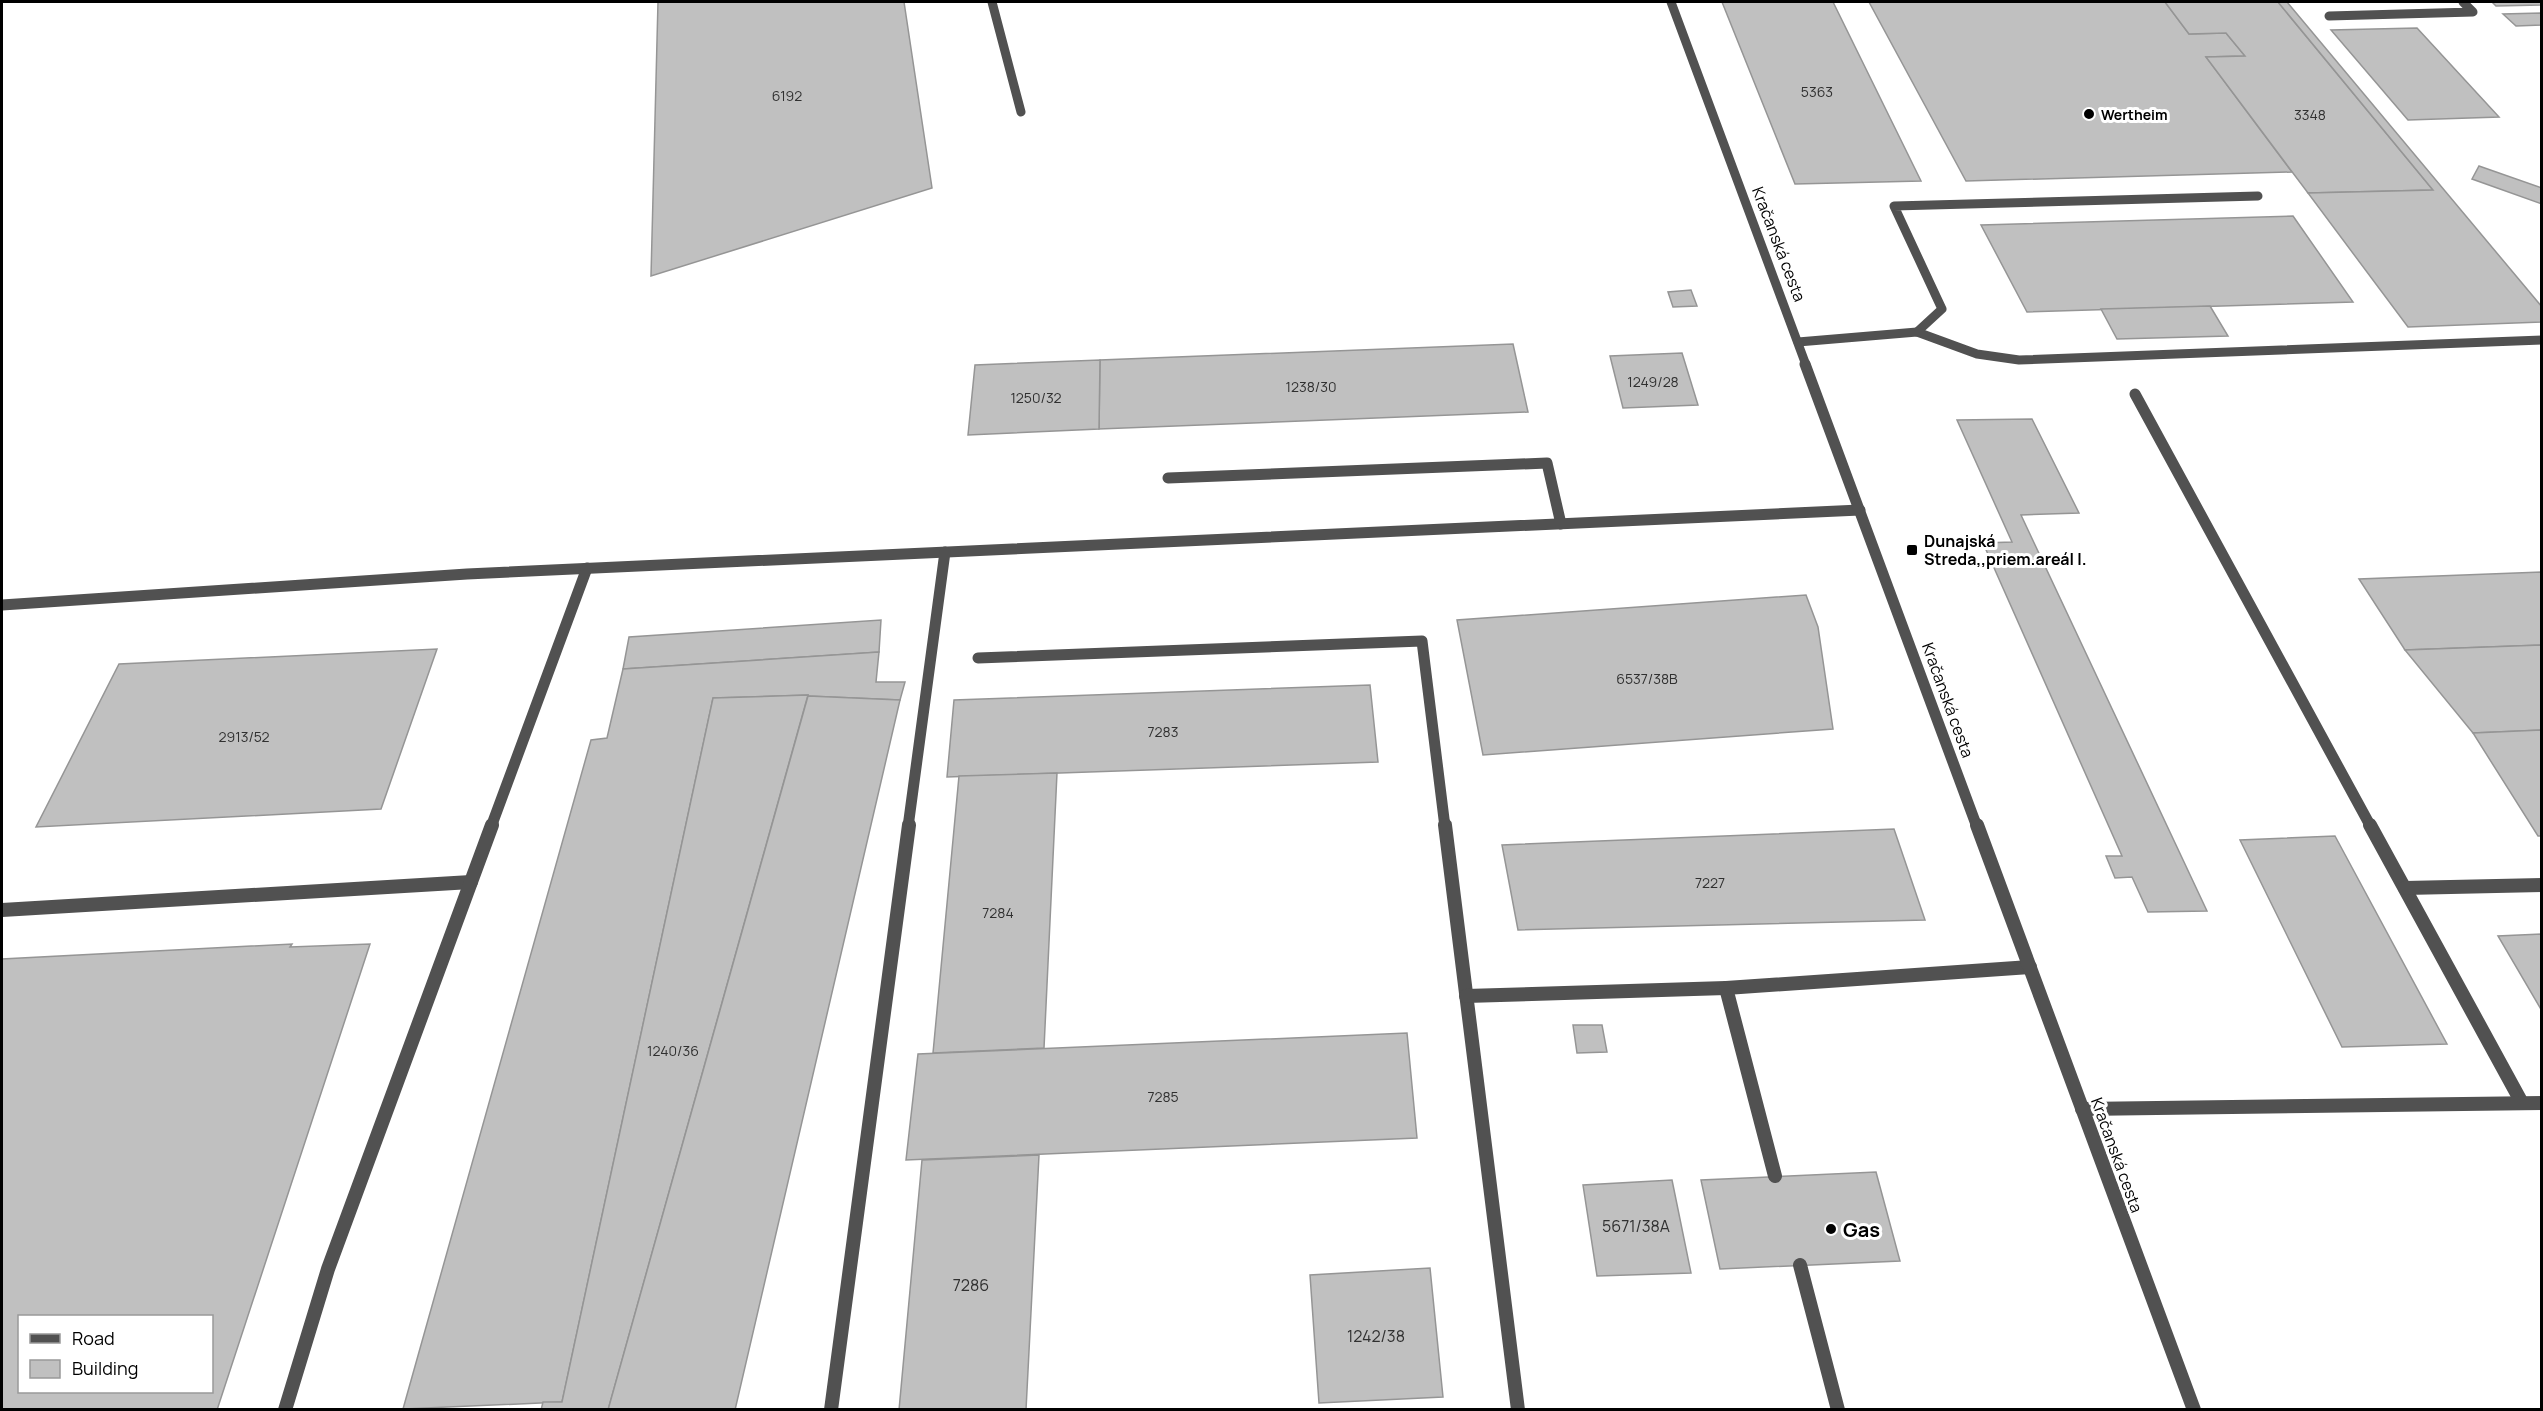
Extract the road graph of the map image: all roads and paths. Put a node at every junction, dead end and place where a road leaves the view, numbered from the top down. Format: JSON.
{"nodes":[{"id":1,"x":992,"y":2,"type":"edge"},
{"id":2,"x":1671,"y":2,"type":"edge"},
{"id":3,"x":2463,"y":2,"type":"edge"},
{"id":4,"x":2329,"y":16,"type":"dead end"},
{"id":5,"x":1021,"y":112,"type":"dead end"},
{"id":6,"x":2258,"y":195,"type":"dead end"},
{"id":7,"x":1917,"y":332,"type":"junction"},
{"id":8,"x":2541,"y":340,"type":"edge"},
{"id":9,"x":1798,"y":342,"type":"junction"},
{"id":10,"x":2135,"y":394,"type":"dead end"},
{"id":11,"x":1168,"y":478,"type":"dead end"},
{"id":12,"x":1860,"y":510,"type":"junction"},
{"id":13,"x":1561,"y":524,"type":"junction"},
{"id":14,"x":945,"y":552,"type":"junction"},
{"id":15,"x":587,"y":568,"type":"junction"},
{"id":16,"x":2,"y":605,"type":"edge"},
{"id":17,"x":978,"y":658,"type":"dead end"},
{"id":18,"x":471,"y":882,"type":"junction"},
{"id":19,"x":2541,"y":885,"type":"edge"},
{"id":20,"x":2405,"y":888,"type":"junction"},
{"id":21,"x":2,"y":910,"type":"edge"},
{"id":22,"x":2030,"y":967,"type":"junction"},
{"id":23,"x":1726,"y":988,"type":"junction"},
{"id":24,"x":1466,"y":996,"type":"junction"},
{"id":25,"x":2522,"y":1103,"type":"junction"},
{"id":26,"x":2541,"y":1103,"type":"edge"},
{"id":27,"x":2082,"y":1109,"type":"junction"},
{"id":28,"x":1775,"y":1176,"type":"dead end"},
{"id":29,"x":1800,"y":1265,"type":"dead end"},
{"id":30,"x":285,"y":1410,"type":"edge"},
{"id":31,"x":831,"y":1410,"type":"edge"},
{"id":32,"x":1518,"y":1410,"type":"edge"},
{"id":33,"x":1838,"y":1410,"type":"edge"},
{"id":34,"x":2194,"y":1410,"type":"edge"}],
"edges":[{"from":1,"to":5,"type":"street"},
{"from":2,"to":9,"type":"street","name":"Kračanská cesta"},
{"from":3,"to":4,"type":"street"},
{"from":6,"to":7,"type":"street"},
{"from":7,"to":8,"type":"street"},
{"from":7,"to":9,"type":"street"},
{"from":9,"to":12,"type":"street","name":"Kračanská cesta"},
{"from":10,"to":20,"type":"street"},
{"from":11,"to":13,"type":"street"},
{"from":12,"to":13,"type":"street"},
{"from":12,"to":22,"type":"street","name":"Kračanská cesta"},
{"from":13,"to":14,"type":"street"},
{"from":14,"to":15,"type":"street"},
{"from":14,"to":31,"type":"street"},
{"from":15,"to":16,"type":"street"},
{"from":15,"to":18,"type":"street"},
{"from":17,"to":24,"type":"street"},
{"from":18,"to":21,"type":"street"},
{"from":18,"to":30,"type":"street"},
{"from":19,"to":20,"type":"street"},
{"from":20,"to":25,"type":"street"},
{"from":22,"to":23,"type":"street"},
{"from":22,"to":27,"type":"street","name":"Kračanská cesta"},
{"from":23,"to":24,"type":"street"},
{"from":23,"to":28,"type":"street"},
{"from":24,"to":32,"type":"street"},
{"from":25,"to":26,"type":"street"},
{"from":25,"to":27,"type":"street"},
{"from":27,"to":34,"type":"street","name":"Kračanská cesta"},
{"from":29,"to":33,"type":"street"}]}
